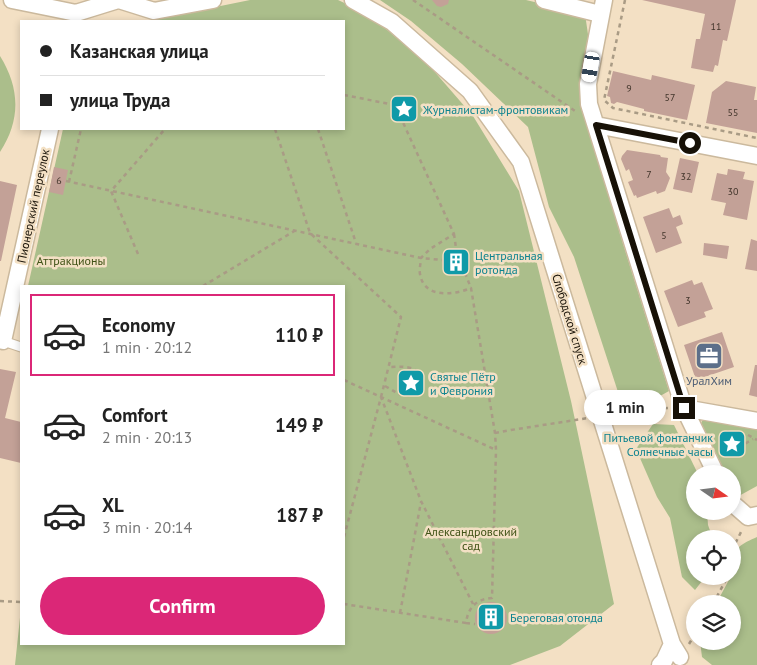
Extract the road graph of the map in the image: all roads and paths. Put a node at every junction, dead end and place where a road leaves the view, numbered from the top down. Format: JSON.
{"nodes":[{"id":1,"x":12,"y":0,"type":"edge"},
{"id":2,"x":118,"y":0,"type":"edge"},
{"id":3,"x":213,"y":0,"type":"edge"},
{"id":4,"x":353,"y":0,"type":"edge"},
{"id":5,"x":413,"y":0,"type":"edge"},
{"id":6,"x":544,"y":0,"type":"edge"},
{"id":7,"x":625,"y":0,"type":"edge"},
{"id":8,"x":602,"y":7,"type":"edge"},
{"id":9,"x":75,"y":17,"type":"edge"},
{"id":10,"x":345,"y":95,"type":"edge"},
{"id":11,"x":596,"y":125,"type":"junction"},
{"id":12,"x":50,"y":130,"type":"edge"},
{"id":13,"x":81,"y":130,"type":"edge"},
{"id":14,"x":164,"y":130,"type":"edge"},
{"id":15,"x":275,"y":130,"type":"edge"},
{"id":16,"x":318,"y":130,"type":"edge"},
{"id":17,"x":757,"y":138,"type":"edge"},
{"id":18,"x":757,"y":156,"type":"edge"},
{"id":19,"x":112,"y":191,"type":"junction"},
{"id":20,"x":296,"y":230,"type":"junction"},
{"id":21,"x":310,"y":233,"type":"junction"},
{"id":22,"x":454,"y":234,"type":"junction"},
{"id":23,"x":357,"y":244,"type":"junction"},
{"id":24,"x":456,"y":248,"type":"dead end"},
{"id":25,"x":138,"y":254,"type":"dead end"},
{"id":26,"x":422,"y":258,"type":"junction"},
{"id":27,"x":442,"y":260,"type":"dead end"},
{"id":28,"x":466,"y":273,"type":"dead end"},
{"id":29,"x":205,"y":285,"type":"edge"},
{"id":30,"x":471,"y":288,"type":"junction"},
{"id":31,"x":2,"y":341,"type":"edge"},
{"id":32,"x":20,"y":347,"type":"edge"},
{"id":33,"x":389,"y":367,"type":"junction"},
{"id":34,"x":345,"y":380,"type":"edge"},
{"id":35,"x":384,"y":386,"type":"junction"},
{"id":36,"x":381,"y":397,"type":"junction"},
{"id":37,"x":684,"y":408,"type":"junction"},
{"id":38,"x":640,"y":410,"type":"dead end"},
{"id":39,"x":757,"y":421,"type":"edge"},
{"id":40,"x":728,"y":428,"type":"dead end"},
{"id":41,"x":496,"y":433,"type":"junction"},
{"id":42,"x":753,"y":439,"type":"dead end"},
{"id":43,"x":496,"y":450,"type":"junction"},
{"id":44,"x":712,"y":465,"type":"edge"},
{"id":45,"x":421,"y":501,"type":"junction"},
{"id":46,"x":741,"y":511,"type":"edge"},
{"id":47,"x":757,"y":515,"type":"edge"},
{"id":48,"x":345,"y":533,"type":"edge"},
{"id":49,"x":492,"y":598,"type":"junction"},
{"id":50,"x":0,"y":602,"type":"edge"},
{"id":51,"x":20,"y":602,"type":"edge"},
{"id":52,"x":492,"y":602,"type":"dead end"},
{"id":53,"x":345,"y":604,"type":"edge"},
{"id":54,"x":474,"y":604,"type":"junction"},
{"id":55,"x":400,"y":613,"type":"junction"},
{"id":56,"x":466,"y":623,"type":"junction"},
{"id":57,"x":475,"y":624,"type":"dead end"},
{"id":58,"x":660,"y":665,"type":"edge"}],
"edges":[{"from":1,"to":9,"type":"street"},
{"from":2,"to":3,"type":"street"},
{"from":2,"to":9,"type":"street"},
{"from":4,"to":58,"type":"street","name":"Слободской спуск"},
{"from":5,"to":11,"type":"path"},
{"from":6,"to":8,"type":"street"},
{"from":7,"to":17,"type":"path"},
{"from":8,"to":11,"type":"street"},
{"from":10,"to":22,"type":"path"},
{"from":11,"to":18,"type":"street"},
{"from":11,"to":37,"type":"street"},
{"from":12,"to":31,"type":"street","name":"Пионерский переулок"},
{"from":13,"to":19,"type":"path"},
{"from":14,"to":19,"type":"path"},
{"from":15,"to":21,"type":"path"},
{"from":16,"to":23,"type":"path"},
{"from":19,"to":20,"type":"path"},
{"from":19,"to":25,"type":"path"},
{"from":20,"to":21,"type":"path"},
{"from":20,"to":29,"type":"path"},
{"from":21,"to":23,"type":"path"},
{"from":21,"to":33,"type":"path"},
{"from":22,"to":24,"type":"path"},
{"from":22,"to":26,"type":"path"},
{"from":23,"to":26,"type":"path"},
{"from":26,"to":27,"type":"path"},
{"from":26,"to":30,"type":"path"},
{"from":28,"to":30,"type":"path"},
{"from":30,"to":41,"type":"path"},
{"from":31,"to":32,"type":"lane"},
{"from":33,"to":35,"type":"path"},
{"from":33,"to":35,"type":"path"},
{"from":34,"to":36,"type":"path"},
{"from":35,"to":36,"type":"path"},
{"from":36,"to":43,"type":"path"},
{"from":36,"to":45,"type":"path"},
{"from":36,"to":48,"type":"path"},
{"from":37,"to":39,"type":"street"},
{"from":37,"to":44,"type":"street"},
{"from":38,"to":41,"type":"path","bridge":true},
{"from":40,"to":42,"type":"path"},
{"from":41,"to":43,"type":"path"},
{"from":43,"to":49,"type":"path"},
{"from":45,"to":54,"type":"path"},
{"from":45,"to":55,"type":"path"},
{"from":46,"to":47,"type":"street"},
{"from":49,"to":52,"type":"path"},
{"from":49,"to":54,"type":"path"},
{"from":50,"to":51,"type":"path"},
{"from":53,"to":55,"type":"path"},
{"from":54,"to":56,"type":"path"},
{"from":55,"to":56,"type":"path"},
{"from":56,"to":57,"type":"path"}]}
